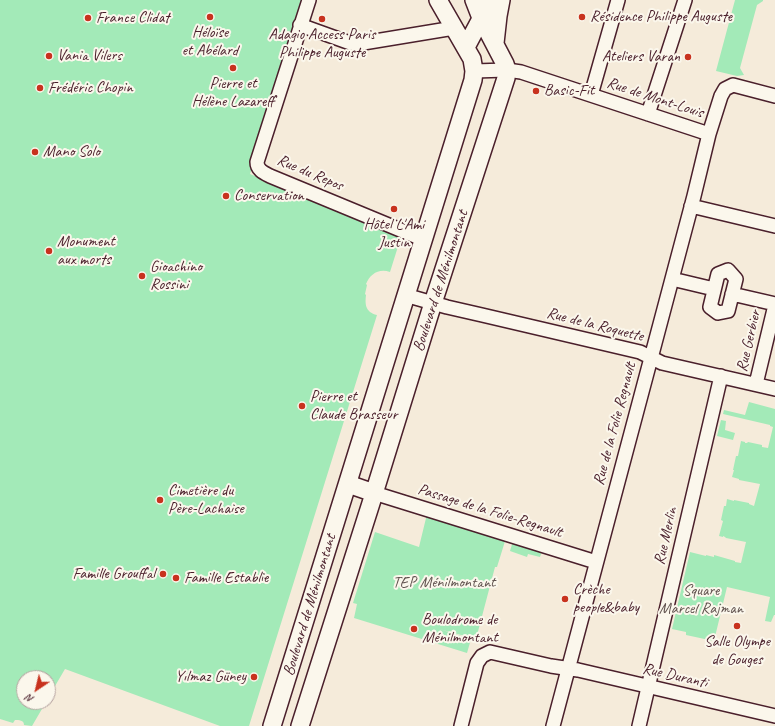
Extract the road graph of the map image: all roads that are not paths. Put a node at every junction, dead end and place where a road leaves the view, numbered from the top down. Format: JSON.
{"nodes":[{"id":1,"x":309,"y":0,"type":"edge"},
{"id":2,"x":438,"y":0,"type":"edge"},
{"id":3,"x":474,"y":0,"type":"edge"},
{"id":4,"x":490,"y":0,"type":"edge"},
{"id":5,"x":501,"y":0,"type":"edge"},
{"id":6,"x":618,"y":0,"type":"edge"},
{"id":7,"x":685,"y":0,"type":"edge"},
{"id":8,"x":481,"y":18,"type":"junction"},
{"id":9,"x":300,"y":25,"type":"junction"},
{"id":10,"x":454,"y":28,"type":"junction"},
{"id":11,"x":495,"y":43,"type":"junction"},
{"id":12,"x":466,"y":48,"type":"junction"},
{"id":13,"x":507,"y":70,"type":"junction"},
{"id":14,"x":474,"y":71,"type":"junction"},
{"id":15,"x":591,"y":95,"type":"junction"},
{"id":16,"x":775,"y":96,"type":"edge"},
{"id":17,"x":648,"y":114,"type":"junction"},
{"id":18,"x":709,"y":134,"type":"junction"},
{"id":19,"x":691,"y":206,"type":"junction"},
{"id":20,"x":775,"y":226,"type":"edge"},
{"id":21,"x":424,"y":239,"type":"junction"},
{"id":22,"x":672,"y":279,"type":"junction"},
{"id":23,"x":714,"y":289,"type":"junction"},
{"id":24,"x":732,"y":294,"type":"junction"},
{"id":25,"x":405,"y":295,"type":"junction"},
{"id":26,"x":433,"y":303,"type":"junction"},
{"id":27,"x":775,"y":304,"type":"edge"},
{"id":28,"x":650,"y":358,"type":"junction"},
{"id":29,"x":721,"y":376,"type":"junction"},
{"id":30,"x":756,"y":384,"type":"junction"},
{"id":31,"x":775,"y":389,"type":"edge"},
{"id":32,"x":348,"y":484,"type":"junction"},
{"id":33,"x":374,"y":493,"type":"junction"},
{"id":34,"x":596,"y":562,"type":"junction"},
{"id":35,"x":568,"y":669,"type":"junction"},
{"id":36,"x":648,"y":687,"type":"junction"},
{"id":37,"x":775,"y":716,"type":"edge"},
{"id":38,"x":272,"y":726,"type":"edge"},
{"id":39,"x":300,"y":726,"type":"edge"},
{"id":40,"x":461,"y":726,"type":"edge"},
{"id":41,"x":553,"y":726,"type":"edge"},
{"id":42,"x":639,"y":726,"type":"edge"}],
"edges":[{"from":1,"to":9,"type":"street","name":"Rue du Repos"},
{"from":2,"to":10,"type":"main road"},
{"from":3,"to":8,"type":"main road"},
{"from":4,"to":8,"type":"main road"},
{"from":5,"to":11,"type":"main road"},
{"from":6,"to":15,"type":"street"},
{"from":7,"to":17,"type":"street"},
{"from":8,"to":11,"type":"main road"},
{"from":8,"to":12,"type":"main road"},
{"from":9,"to":10,"type":"street"},
{"from":9,"to":21,"type":"street","name":"Rue du Repos"},
{"from":10,"to":12,"type":"main road"},
{"from":11,"to":13,"type":"main road"},
{"from":12,"to":14,"type":"main road"},
{"from":13,"to":14,"type":"street","name":"Rue de Mont-Louis"},
{"from":13,"to":15,"type":"street","name":"Rue de Mont-Louis"},
{"from":13,"to":26,"type":"main road","name":"Boulevard de Ménilmontant"},
{"from":14,"to":21,"type":"main road","name":"Boulevard de Ménilmontant"},
{"from":15,"to":17,"type":"street","name":"Rue de Mont-Louis"},
{"from":16,"to":18,"type":"street","name":"Rue de la Folie Regnault"},
{"from":17,"to":18,"type":"street","name":"Rue de Mont-Louis"},
{"from":18,"to":19,"type":"street","name":"Rue de la Folie Regnault"},
{"from":19,"to":20,"type":"street"},
{"from":19,"to":22,"type":"street","name":"Rue de la Folie Regnault"},
{"from":21,"to":25,"type":"main road","name":"Boulevard de Ménilmontant"},
{"from":22,"to":23,"type":"street"},
{"from":22,"to":28,"type":"street","name":"Rue de la Folie Regnault"},
{"from":23,"to":24,"type":"street"},
{"from":23,"to":24,"type":"street"},
{"from":24,"to":27,"type":"street"},
{"from":25,"to":26,"type":"street","name":"Rue de la Roquette"},
{"from":25,"to":32,"type":"main road","name":"Boulevard de Ménilmontant"},
{"from":26,"to":28,"type":"street","name":"Rue de la Roquette"},
{"from":26,"to":33,"type":"main road","name":"Boulevard de Ménilmontant"},
{"from":27,"to":30,"type":"street","name":"Rue Gerbier"},
{"from":28,"to":29,"type":"street","name":"Rue de la Roquette"},
{"from":28,"to":34,"type":"street","name":"Rue de la Folie Regnault"},
{"from":29,"to":30,"type":"street","name":"Rue de la Roquette"},
{"from":29,"to":36,"type":"street","name":"Rue Merlin"},
{"from":30,"to":31,"type":"street","name":"Rue de la Roquette"},
{"from":32,"to":33,"type":"main road"},
{"from":32,"to":38,"type":"main road","name":"Boulevard de Ménilmontant"},
{"from":33,"to":34,"type":"street","name":"Passage de la Folie-Regnault"},
{"from":33,"to":39,"type":"main road","name":"Boulevard de Ménilmontant"},
{"from":34,"to":35,"type":"street","name":"Rue de la Folie Regnault"},
{"from":35,"to":36,"type":"street","name":"Rue Duranti"},
{"from":35,"to":40,"type":"street","name":"Rue Duranti"},
{"from":35,"to":41,"type":"street","name":"Rue de la Folie Regnault"},
{"from":36,"to":37,"type":"street","name":"Rue Duranti"},
{"from":36,"to":42,"type":"street","name":"Rue Merlin"}]}
